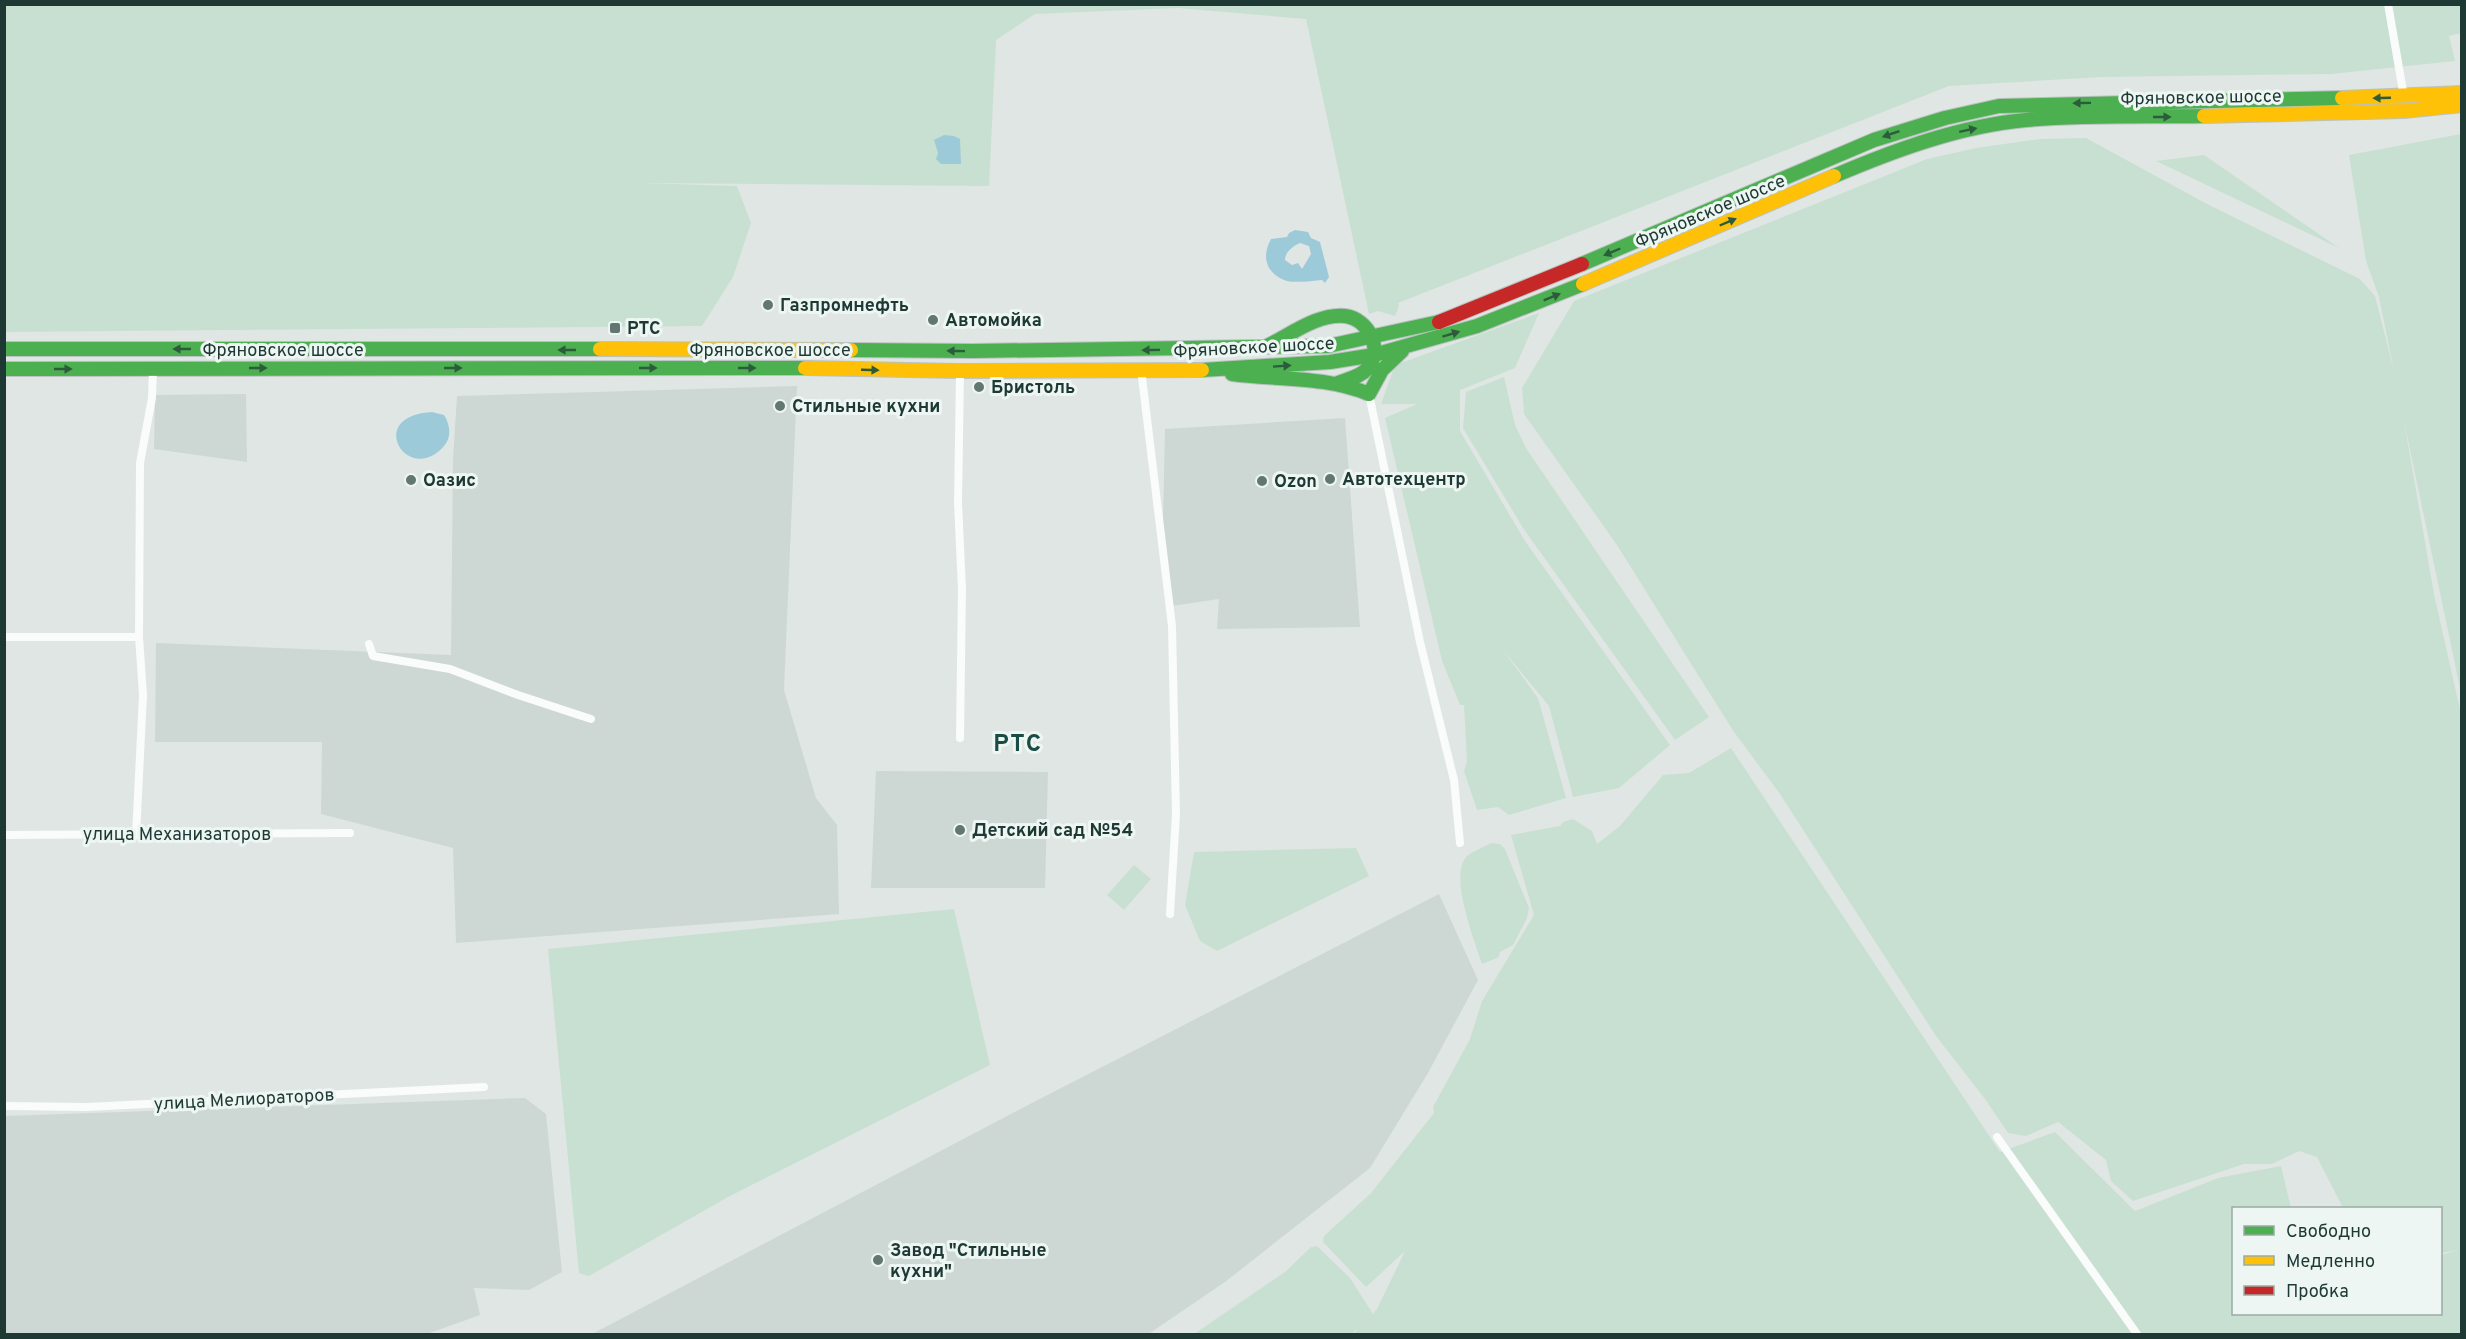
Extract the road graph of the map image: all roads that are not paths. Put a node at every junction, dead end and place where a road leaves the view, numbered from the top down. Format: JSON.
{"nodes":[{"id":1,"x":2388,"y":4,"type":"edge"},
{"id":2,"x":2462,"y":93,"type":"edge"},
{"id":3,"x":2404,"y":97,"type":"junction"},
{"id":4,"x":2462,"y":105,"type":"edge"},
{"id":5,"x":1373,"y":338,"type":"junction"},
{"id":6,"x":1410,"y":346,"type":"junction"},
{"id":7,"x":1264,"y":348,"type":"junction"},
{"id":8,"x":4,"y":349,"type":"edge"},
{"id":9,"x":1374,"y":355,"type":"junction"},
{"id":10,"x":4,"y":369,"type":"edge"},
{"id":11,"x":153,"y":369,"type":"junction"},
{"id":12,"x":1141,"y":369,"type":"junction"},
{"id":13,"x":1203,"y":370,"type":"junction"},
{"id":14,"x":960,"y":371,"type":"junction"},
{"id":15,"x":1338,"y":383,"type":"junction"},
{"id":16,"x":1369,"y":394,"type":"junction"},
{"id":17,"x":139,"y":636,"type":"junction"},
{"id":18,"x":4,"y":637,"type":"edge"},
{"id":19,"x":369,"y":644,"type":"dead end"},
{"id":20,"x":591,"y":719,"type":"dead end"},
{"id":21,"x":960,"y":738,"type":"dead end"},
{"id":22,"x":350,"y":833,"type":"dead end"},
{"id":23,"x":4,"y":835,"type":"edge"},
{"id":24,"x":136,"y":835,"type":"junction"},
{"id":25,"x":1460,"y":843,"type":"dead end"},
{"id":26,"x":1170,"y":914,"type":"dead end"},
{"id":27,"x":484,"y":1087,"type":"dead end"},
{"id":28,"x":4,"y":1106,"type":"edge"},
{"id":29,"x":1997,"y":1137,"type":"dead end"},
{"id":30,"x":2137,"y":1335,"type":"edge"}],
"edges":[{"from":1,"to":3,"type":"street"},
{"from":2,"to":3,"type":"main road","name":"Фряновское шоссе"},
{"from":3,"to":5,"type":"main road","name":"Фряновское шоссе","one_way":true},
{"from":6,"to":4,"type":"main road","name":"Фряновское шоссе","one_way":true},
{"from":5,"to":7,"type":"main road","name":"Фряновское шоссе"},
{"from":5,"to":7,"type":"main road"},
{"from":5,"to":9,"type":"main road"},
{"from":6,"to":9,"type":"main road","name":"Фряновское шоссе"},
{"from":6,"to":16,"type":"main road"},
{"from":7,"to":8,"type":"main road","name":"Фряновское шоссе","one_way":true},
{"from":13,"to":9,"type":"main road","name":"Фряновское шоссе","one_way":true},
{"from":9,"to":15,"type":"main road"},
{"from":9,"to":16,"type":"main road"},
{"from":10,"to":11,"type":"main road","name":"Фряновское шоссе","one_way":true},
{"from":11,"to":14,"type":"main road","name":"Фряновское шоссе","one_way":true},
{"from":11,"to":17,"type":"street"},
{"from":12,"to":13,"type":"main road","name":"Фряновское шоссе"},
{"from":12,"to":14,"type":"main road","name":"Фряновское шоссе"},
{"from":12,"to":26,"type":"street"},
{"from":13,"to":15,"type":"main road"},
{"from":14,"to":21,"type":"street"},
{"from":15,"to":16,"type":"main road"},
{"from":16,"to":25,"type":"street"},
{"from":17,"to":18,"type":"street"},
{"from":17,"to":24,"type":"street"},
{"from":19,"to":20,"type":"street"},
{"from":22,"to":24,"type":"street","name":"улица Механизаторов"},
{"from":23,"to":24,"type":"street","name":"улица Механизаторов"},
{"from":27,"to":28,"type":"street","name":"улица Мелиораторов"},
{"from":29,"to":30,"type":"street"}]}
